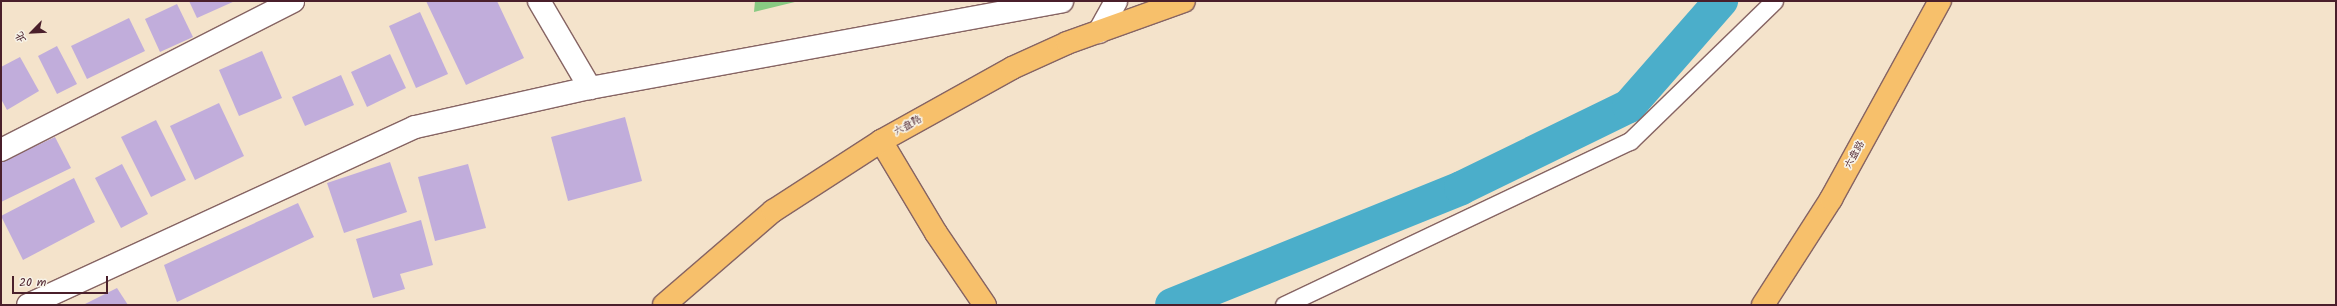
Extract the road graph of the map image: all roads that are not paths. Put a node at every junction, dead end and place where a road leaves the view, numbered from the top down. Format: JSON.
{"nodes":[{"id":1,"x":293,"y":1,"type":"edge"},
{"id":2,"x":539,"y":1,"type":"edge"},
{"id":3,"x":1062,"y":1,"type":"edge"},
{"id":4,"x":1116,"y":1,"type":"edge"},
{"id":5,"x":1184,"y":1,"type":"edge"},
{"id":6,"x":1774,"y":1,"type":"edge"},
{"id":7,"x":1940,"y":1,"type":"edge"},
{"id":8,"x":1098,"y":32,"type":"junction"},
{"id":9,"x":590,"y":88,"type":"junction"},
{"id":10,"x":881,"y":141,"type":"junction"},
{"id":11,"x":1,"y":150,"type":"edge"},
{"id":12,"x":28,"y":305,"type":"edge"},
{"id":13,"x":664,"y":305,"type":"edge"},
{"id":14,"x":985,"y":305,"type":"edge"},
{"id":15,"x":1284,"y":305,"type":"edge"},
{"id":16,"x":1763,"y":305,"type":"edge"}],
"edges":[{"from":1,"to":11,"type":"street"},
{"from":2,"to":9,"type":"street"},
{"from":3,"to":9,"type":"street"},
{"from":4,"to":8,"type":"street"},
{"from":5,"to":8,"type":"main road","name":"六盘路"},
{"from":6,"to":15,"type":"lane"},
{"from":7,"to":16,"type":"main road","name":"六盘路"},
{"from":8,"to":10,"type":"main road","name":"六盘路"},
{"from":9,"to":12,"type":"street"},
{"from":10,"to":13,"type":"main road","name":"六盘路"},
{"from":10,"to":14,"type":"main road"}]}
